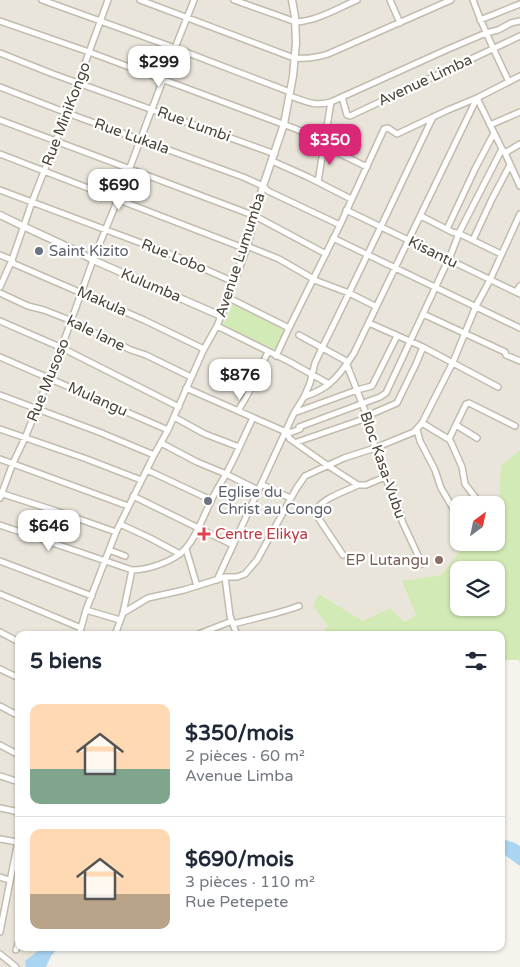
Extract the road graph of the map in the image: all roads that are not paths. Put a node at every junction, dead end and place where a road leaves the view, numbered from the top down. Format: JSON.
{"nodes":[{"id":1,"x":42,"y":0,"type":"edge"},
{"id":2,"x":108,"y":0,"type":"edge"},
{"id":3,"x":140,"y":0,"type":"edge"},
{"id":4,"x":194,"y":0,"type":"edge"},
{"id":5,"x":234,"y":0,"type":"edge"},
{"id":6,"x":292,"y":0,"type":"edge"},
{"id":7,"x":357,"y":0,"type":"edge"},
{"id":8,"x":390,"y":0,"type":"edge"},
{"id":9,"x":451,"y":0,"type":"edge"},
{"id":10,"x":473,"y":0,"type":"edge"},
{"id":11,"x":443,"y":2,"type":"edge"},
{"id":12,"x":343,"y":3,"type":"edge"},
{"id":13,"x":520,"y":4,"type":"edge"},
{"id":14,"x":186,"y":18,"type":"junction"},
{"id":15,"x":480,"y":20,"type":"junction"},
{"id":16,"x":520,"y":20,"type":"edge"},
{"id":17,"x":0,"y":21,"type":"edge"},
{"id":18,"x":100,"y":22,"type":"junction"},
{"id":19,"x":296,"y":22,"type":"junction"},
{"id":20,"x":400,"y":22,"type":"junction"},
{"id":21,"x":486,"y":33,"type":"junction"},
{"id":22,"x":520,"y":36,"type":"edge"},
{"id":23,"x":175,"y":48,"type":"junction"},
{"id":24,"x":492,"y":49,"type":"junction"},
{"id":25,"x":89,"y":52,"type":"junction"},
{"id":26,"x":0,"y":53,"type":"edge"},
{"id":27,"x":294,"y":58,"type":"junction"},
{"id":28,"x":520,"y":76,"type":"edge"},
{"id":29,"x":163,"y":79,"type":"junction"},
{"id":30,"x":78,"y":82,"type":"junction"},
{"id":31,"x":509,"y":82,"type":"junction"},
{"id":32,"x":0,"y":87,"type":"edge"},
{"id":33,"x":290,"y":94,"type":"junction"},
{"id":34,"x":342,"y":97,"type":"junction"},
{"id":35,"x":476,"y":98,"type":"junction"},
{"id":36,"x":331,"y":102,"type":"junction"},
{"id":37,"x":152,"y":109,"type":"junction"},
{"id":38,"x":520,"y":112,"type":"edge"},
{"id":39,"x":67,"y":113,"type":"junction"},
{"id":40,"x":433,"y":117,"type":"junction"},
{"id":41,"x":0,"y":120,"type":"edge"},
{"id":42,"x":284,"y":124,"type":"junction"},
{"id":43,"x":490,"y":125,"type":"junction"},
{"id":44,"x":494,"y":133,"type":"junction"},
{"id":45,"x":140,"y":139,"type":"junction"},
{"id":46,"x":56,"y":141,"type":"junction"},
{"id":47,"x":520,"y":144,"type":"edge"},
{"id":48,"x":324,"y":146,"type":"junction"},
{"id":49,"x":504,"y":151,"type":"junction"},
{"id":50,"x":0,"y":154,"type":"edge"},
{"id":51,"x":273,"y":157,"type":"junction"},
{"id":52,"x":510,"y":165,"type":"junction"},
{"id":53,"x":366,"y":167,"type":"junction"},
{"id":54,"x":129,"y":169,"type":"junction"},
{"id":55,"x":44,"y":172,"type":"junction"},
{"id":56,"x":518,"y":179,"type":"edge"},
{"id":57,"x":318,"y":182,"type":"junction"},
{"id":58,"x":263,"y":186,"type":"junction"},
{"id":59,"x":520,"y":186,"type":"edge"},
{"id":60,"x":0,"y":190,"type":"edge"},
{"id":61,"x":118,"y":199,"type":"junction"},
{"id":62,"x":351,"y":199,"type":"junction"},
{"id":63,"x":32,"y":202,"type":"junction"},
{"id":64,"x":346,"y":210,"type":"junction"},
{"id":65,"x":520,"y":214,"type":"edge"},
{"id":66,"x":0,"y":215,"type":"edge"},
{"id":67,"x":255,"y":216,"type":"junction"},
{"id":68,"x":420,"y":216,"type":"junction"},
{"id":69,"x":340,"y":225,"type":"junction"},
{"id":70,"x":23,"y":227,"type":"junction"},
{"id":71,"x":380,"y":227,"type":"junction"},
{"id":72,"x":105,"y":229,"type":"junction"},
{"id":73,"x":447,"y":229,"type":"junction"},
{"id":74,"x":460,"y":234,"type":"junction"},
{"id":75,"x":333,"y":238,"type":"junction"},
{"id":76,"x":409,"y":240,"type":"junction"},
{"id":77,"x":474,"y":240,"type":"junction"},
{"id":78,"x":246,"y":247,"type":"junction"},
{"id":79,"x":326,"y":254,"type":"junction"},
{"id":80,"x":501,"y":254,"type":"junction"},
{"id":81,"x":0,"y":255,"type":"edge"},
{"id":82,"x":368,"y":255,"type":"junction"},
{"id":83,"x":448,"y":259,"type":"junction"},
{"id":84,"x":12,"y":260,"type":"junction"},
{"id":85,"x":93,"y":260,"type":"junction"},
{"id":86,"x":396,"y":268,"type":"junction"},
{"id":87,"x":314,"y":279,"type":"junction"},
{"id":88,"x":490,"y":280,"type":"junction"},
{"id":89,"x":234,"y":282,"type":"junction"},
{"id":90,"x":520,"y":286,"type":"edge"},
{"id":91,"x":0,"y":287,"type":"edge"},
{"id":92,"x":435,"y":287,"type":"junction"},
{"id":93,"x":82,"y":292,"type":"junction"},
{"id":94,"x":0,"y":293,"type":"edge"},
{"id":95,"x":349,"y":293,"type":"junction"},
{"id":96,"x":518,"y":293,"type":"edge"},
{"id":97,"x":229,"y":298,"type":"junction"},
{"id":98,"x":375,"y":306,"type":"junction"},
{"id":99,"x":476,"y":306,"type":"junction"},
{"id":100,"x":423,"y":314,"type":"junction"},
{"id":101,"x":221,"y":316,"type":"junction"},
{"id":102,"x":0,"y":321,"type":"edge"},
{"id":103,"x":72,"y":321,"type":"junction"},
{"id":104,"x":368,"y":323,"type":"junction"},
{"id":105,"x":217,"y":326,"type":"junction"},
{"id":106,"x":290,"y":328,"type":"junction"},
{"id":107,"x":520,"y":328,"type":"edge"},
{"id":108,"x":465,"y":334,"type":"junction"},
{"id":109,"x":299,"y":336,"type":"dead end"},
{"id":110,"x":397,"y":336,"type":"junction"},
{"id":111,"x":411,"y":341,"type":"junction"},
{"id":112,"x":423,"y":347,"type":"junction"},
{"id":113,"x":62,"y":348,"type":"junction"},
{"id":114,"x":322,"y":348,"type":"junction"},
{"id":115,"x":204,"y":349,"type":"junction"},
{"id":116,"x":268,"y":352,"type":"junction"},
{"id":117,"x":276,"y":356,"type":"junction"},
{"id":118,"x":0,"y":357,"type":"edge"},
{"id":119,"x":520,"y":361,"type":"edge"},
{"id":120,"x":453,"y":362,"type":"junction"},
{"id":121,"x":347,"y":364,"type":"junction"},
{"id":122,"x":312,"y":375,"type":"junction"},
{"id":123,"x":191,"y":377,"type":"junction"},
{"id":124,"x":49,"y":378,"type":"junction"},
{"id":125,"x":329,"y":384,"type":"junction"},
{"id":126,"x":498,"y":386,"type":"dead end"},
{"id":127,"x":186,"y":388,"type":"junction"},
{"id":128,"x":357,"y":390,"type":"junction"},
{"id":129,"x":0,"y":395,"type":"edge"},
{"id":130,"x":304,"y":397,"type":"junction"},
{"id":131,"x":362,"y":403,"type":"junction"},
{"id":132,"x":179,"y":407,"type":"junction"},
{"id":133,"x":37,"y":409,"type":"junction"},
{"id":134,"x":238,"y":411,"type":"junction"},
{"id":135,"x":294,"y":413,"type":"junction"},
{"id":136,"x":367,"y":416,"type":"junction"},
{"id":137,"x":174,"y":417,"type":"junction"},
{"id":138,"x":253,"y":418,"type":"junction"},
{"id":139,"x":422,"y":423,"type":"junction"},
{"id":140,"x":456,"y":425,"type":"junction"},
{"id":141,"x":515,"y":426,"type":"dead end"},
{"id":142,"x":0,"y":429,"type":"edge"},
{"id":143,"x":168,"y":430,"type":"junction"},
{"id":144,"x":416,"y":430,"type":"junction"},
{"id":145,"x":286,"y":432,"type":"junction"},
{"id":146,"x":24,"y":438,"type":"junction"},
{"id":147,"x":477,"y":438,"type":"dead end"},
{"id":148,"x":449,"y":439,"type":"junction"},
{"id":149,"x":297,"y":442,"type":"junction"},
{"id":150,"x":161,"y":443,"type":"junction"},
{"id":151,"x":239,"y":447,"type":"junction"},
{"id":152,"x":374,"y":448,"type":"junction"},
{"id":153,"x":154,"y":455,"type":"junction"},
{"id":154,"x":0,"y":459,"type":"edge"},
{"id":155,"x":13,"y":463,"type":"junction"},
{"id":156,"x":327,"y":465,"type":"junction"},
{"id":157,"x":147,"y":470,"type":"junction"},
{"id":158,"x":226,"y":474,"type":"junction"},
{"id":159,"x":385,"y":477,"type":"junction"},
{"id":160,"x":141,"y":480,"type":"junction"},
{"id":161,"x":261,"y":484,"type":"junction"},
{"id":162,"x":358,"y":485,"type":"junction"},
{"id":163,"x":258,"y":490,"type":"junction"},
{"id":164,"x":1,"y":495,"type":"edge"},
{"id":165,"x":133,"y":496,"type":"junction"},
{"id":166,"x":474,"y":496,"type":"edge"},
{"id":167,"x":290,"y":498,"type":"junction"},
{"id":168,"x":211,"y":500,"type":"junction"},
{"id":169,"x":450,"y":504,"type":"edge"},
{"id":170,"x":128,"y":506,"type":"junction"},
{"id":171,"x":120,"y":524,"type":"junction"},
{"id":172,"x":0,"y":525,"type":"edge"},
{"id":173,"x":198,"y":527,"type":"junction"},
{"id":174,"x":116,"y":532,"type":"junction"},
{"id":175,"x":233,"y":545,"type":"junction"},
{"id":176,"x":186,"y":549,"type":"junction"},
{"id":177,"x":109,"y":550,"type":"junction"},
{"id":178,"x":180,"y":554,"type":"junction"},
{"id":179,"x":343,"y":555,"type":"dead end"},
{"id":180,"x":125,"y":556,"type":"dead end"},
{"id":181,"x":105,"y":560,"type":"junction"},
{"id":182,"x":0,"y":562,"type":"edge"},
{"id":183,"x":422,"y":564,"type":"dead end"},
{"id":184,"x":132,"y":570,"type":"junction"},
{"id":185,"x":225,"y":577,"type":"junction"},
{"id":186,"x":217,"y":580,"type":"junction"},
{"id":187,"x":197,"y":586,"type":"junction"},
{"id":188,"x":0,"y":594,"type":"edge"},
{"id":189,"x":92,"y":596,"type":"junction"},
{"id":190,"x":299,"y":606,"type":"dead end"},
{"id":191,"x":86,"y":610,"type":"junction"},
{"id":192,"x":123,"y":613,"type":"junction"},
{"id":193,"x":120,"y":620,"type":"junction"},
{"id":194,"x":233,"y":622,"type":"junction"},
{"id":195,"x":81,"y":628,"type":"junction"},
{"id":196,"x":81,"y":631,"type":"edge"},
{"id":197,"x":116,"y":631,"type":"edge"},
{"id":198,"x":207,"y":631,"type":"edge"},
{"id":199,"x":236,"y":631,"type":"edge"},
{"id":200,"x":0,"y":632,"type":"edge"},
{"id":201,"x":15,"y":640,"type":"edge"},
{"id":202,"x":0,"y":669,"type":"edge"},
{"id":203,"x":15,"y":676,"type":"edge"},
{"id":204,"x":0,"y":706,"type":"edge"},
{"id":205,"x":15,"y":714,"type":"edge"},
{"id":206,"x":0,"y":745,"type":"edge"},
{"id":207,"x":15,"y":753,"type":"edge"},
{"id":208,"x":0,"y":776,"type":"edge"},
{"id":209,"x":15,"y":781,"type":"edge"},
{"id":210,"x":0,"y":808,"type":"edge"},
{"id":211,"x":15,"y":811,"type":"edge"},
{"id":212,"x":0,"y":839,"type":"edge"},
{"id":213,"x":15,"y":839,"type":"edge"},
{"id":214,"x":15,"y":853,"type":"edge"},
{"id":215,"x":0,"y":877,"type":"edge"},
{"id":216,"x":9,"y":880,"type":"junction"},
{"id":217,"x":2,"y":908,"type":"edge"},
{"id":218,"x":0,"y":932,"type":"edge"},
{"id":219,"x":0,"y":954,"type":"edge"},
{"id":220,"x":16,"y":967,"type":"edge"}],
"edges":[{"from":1,"to":18,"type":"street","name":"Avenue Limba"},
{"from":2,"to":18,"type":"street","name":"Rue MiniKongo"},
{"from":3,"to":14,"type":"street"},
{"from":4,"to":14,"type":"street","name":"Rue Musoso"},
{"from":5,"to":19,"type":"street"},
{"from":6,"to":19,"type":"street","name":"Avenue Lumumba"},
{"from":7,"to":12,"type":"street"},
{"from":8,"to":20,"type":"street"},
{"from":9,"to":11,"type":"street"},
{"from":10,"to":15,"type":"street"},
{"from":11,"to":20,"type":"street"},
{"from":12,"to":19,"type":"street"},
{"from":13,"to":15,"type":"street"},
{"from":14,"to":23,"type":"street","name":"Rue Musoso"},
{"from":14,"to":27,"type":"street"},
{"from":15,"to":21,"type":"street"},
{"from":16,"to":21,"type":"street","name":"Avenue Limba"},
{"from":17,"to":25,"type":"street"},
{"from":18,"to":23,"type":"street","name":"Avenue Limba"},
{"from":18,"to":25,"type":"street","name":"Rue MiniKongo"},
{"from":19,"to":27,"type":"street","name":"Avenue Lumumba"},
{"from":20,"to":27,"type":"street"},
{"from":21,"to":24,"type":"street"},
{"from":21,"to":34,"type":"street","name":"Avenue Limba"},
{"from":22,"to":24,"type":"street","name":"Avenue Limba"},
{"from":23,"to":29,"type":"street","name":"Rue Musoso"},
{"from":23,"to":33,"type":"street","name":"Avenue Limba"},
{"from":24,"to":31,"type":"street"},
{"from":24,"to":34,"type":"street","name":"Avenue Limba"},
{"from":25,"to":29,"type":"street"},
{"from":25,"to":30,"type":"street","name":"Rue MiniKongo"},
{"from":26,"to":30,"type":"street","name":"Rue Lumbi"},
{"from":27,"to":33,"type":"street","name":"Avenue Lumumba"},
{"from":28,"to":31,"type":"street"},
{"from":29,"to":37,"type":"street","name":"Rue Musoso"},
{"from":29,"to":42,"type":"street"},
{"from":30,"to":37,"type":"street","name":"Rue Lumbi"},
{"from":30,"to":39,"type":"street","name":"Rue MiniKongo"},
{"from":31,"to":35,"type":"street"},
{"from":32,"to":39,"type":"street","name":"Rue Lukala"},
{"from":33,"to":36,"type":"street","name":"Avenue Limba"},
{"from":33,"to":42,"type":"street","name":"Avenue Lumumba"},
{"from":34,"to":36,"type":"street","name":"Avenue Limba"},
{"from":35,"to":40,"type":"street"},
{"from":35,"to":43,"type":"street"},
{"from":35,"to":68,"type":"street"},
{"from":36,"to":48,"type":"street"},
{"from":37,"to":45,"type":"street","name":"Rue Musoso"},
{"from":37,"to":51,"type":"street","name":"Rue Lumbi"},
{"from":38,"to":43,"type":"street"},
{"from":39,"to":45,"type":"street","name":"Rue Lukala"},
{"from":39,"to":46,"type":"street","name":"Rue MiniKongo"},
{"from":40,"to":53,"type":"street"},
{"from":40,"to":71,"type":"street"},
{"from":41,"to":46,"type":"street"},
{"from":42,"to":48,"type":"street"},
{"from":42,"to":51,"type":"street","name":"Avenue Lumumba"},
{"from":43,"to":44,"type":"street"},
{"from":44,"to":49,"type":"street"},
{"from":44,"to":73,"type":"street"},
{"from":45,"to":54,"type":"street","name":"Rue Musoso"},
{"from":45,"to":58,"type":"street","name":"Rue Lukala"},
{"from":46,"to":54,"type":"street"},
{"from":46,"to":55,"type":"street","name":"Rue MiniKongo"},
{"from":47,"to":49,"type":"street"},
{"from":48,"to":53,"type":"street"},
{"from":48,"to":57,"type":"street"},
{"from":49,"to":52,"type":"street"},
{"from":49,"to":74,"type":"street"},
{"from":50,"to":55,"type":"street"},
{"from":51,"to":57,"type":"street","name":"Rue Lumbi"},
{"from":51,"to":58,"type":"street","name":"Avenue Lumumba"},
{"from":52,"to":56,"type":"street"},
{"from":52,"to":77,"type":"street"},
{"from":53,"to":62,"type":"street"},
{"from":54,"to":61,"type":"street","name":"Rue Musoso"},
{"from":54,"to":67,"type":"street"},
{"from":55,"to":61,"type":"street"},
{"from":55,"to":63,"type":"street","name":"Rue MiniKongo"},
{"from":56,"to":59,"type":"street"},
{"from":57,"to":62,"type":"street","name":"Rue Lumbi"},
{"from":58,"to":67,"type":"street","name":"Avenue Lumumba"},
{"from":58,"to":69,"type":"street","name":"Rue Lukala"},
{"from":60,"to":63,"type":"street","name":"Rue Lobo"},
{"from":61,"to":72,"type":"street","name":"Rue Musoso"},
{"from":61,"to":78,"type":"street"},
{"from":62,"to":64,"type":"street"},
{"from":63,"to":70,"type":"street","name":"Rue MiniKongo"},
{"from":63,"to":72,"type":"street","name":"Rue Lobo"},
{"from":64,"to":69,"type":"street"},
{"from":64,"to":71,"type":"street","name":"Kisantu"},
{"from":65,"to":80,"type":"street"},
{"from":66,"to":70,"type":"street","name":"Kulumba"},
{"from":67,"to":78,"type":"street","name":"Avenue Lumumba"},
{"from":67,"to":79,"type":"street"},
{"from":68,"to":73,"type":"street"},
{"from":68,"to":76,"type":"street"},
{"from":69,"to":75,"type":"street"},
{"from":70,"to":84,"type":"street","name":"Rue MiniKongo"},
{"from":70,"to":85,"type":"street","name":"Kulumba"},
{"from":71,"to":76,"type":"street","name":"Kisantu"},
{"from":71,"to":82,"type":"street"},
{"from":72,"to":85,"type":"street","name":"Rue Musoso"},
{"from":72,"to":89,"type":"street","name":"Rue Lobo"},
{"from":73,"to":74,"type":"street"},
{"from":74,"to":77,"type":"street"},
{"from":74,"to":83,"type":"street"},
{"from":75,"to":79,"type":"street"},
{"from":75,"to":82,"type":"street"},
{"from":76,"to":83,"type":"street","name":"Kisantu"},
{"from":76,"to":86,"type":"street"},
{"from":77,"to":80,"type":"street"},
{"from":78,"to":87,"type":"street"},
{"from":78,"to":89,"type":"street","name":"Avenue Lumumba"},
{"from":79,"to":87,"type":"street"},
{"from":80,"to":88,"type":"street"},
{"from":81,"to":84,"type":"street","name":"Makula"},
{"from":82,"to":86,"type":"street"},
{"from":82,"to":95,"type":"street"},
{"from":83,"to":88,"type":"street","name":"Kisantu"},
{"from":83,"to":92,"type":"street"},
{"from":84,"to":91,"type":"street","name":"Rue MiniKongo"},
{"from":84,"to":93,"type":"street","name":"Makula"},
{"from":85,"to":93,"type":"street","name":"Rue Musoso"},
{"from":85,"to":101,"type":"street","name":"Kulumba"},
{"from":86,"to":92,"type":"street"},
{"from":86,"to":98,"type":"street"},
{"from":87,"to":95,"type":"street"},
{"from":87,"to":106,"type":"street"},
{"from":88,"to":96,"type":"street","name":"Kisantu"},
{"from":88,"to":99,"type":"street"},
{"from":89,"to":97,"type":"street","name":"Avenue Lumumba"},
{"from":90,"to":96,"type":"street"},
{"from":92,"to":99,"type":"street"},
{"from":92,"to":100,"type":"street"},
{"from":93,"to":103,"type":"street","name":"Rue Musoso"},
{"from":93,"to":115,"type":"street","name":"Makula"},
{"from":94,"to":103,"type":"street","name":"kale lane"},
{"from":95,"to":98,"type":"street"},
{"from":95,"to":114,"type":"street"},
{"from":97,"to":101,"type":"street","name":"Avenue Lumumba"},
{"from":97,"to":106,"type":"street"},
{"from":98,"to":104,"type":"street"},
{"from":99,"to":107,"type":"street"},
{"from":99,"to":108,"type":"street"},
{"from":100,"to":108,"type":"street"},
{"from":100,"to":111,"type":"street"},
{"from":101,"to":105,"type":"street","name":"Avenue Lumumba"},
{"from":102,"to":113,"type":"street"},
{"from":103,"to":113,"type":"street","name":"Rue Musoso"},
{"from":103,"to":123,"type":"street","name":"kale lane"},
{"from":104,"to":110,"type":"street"},
{"from":104,"to":121,"type":"street"},
{"from":105,"to":115,"type":"street","name":"Avenue Lumumba"},
{"from":105,"to":116,"type":"street"},
{"from":106,"to":117,"type":"street"},
{"from":108,"to":119,"type":"street"},
{"from":108,"to":120,"type":"street"},
{"from":109,"to":114,"type":"street"},
{"from":110,"to":111,"type":"street"},
{"from":110,"to":128,"type":"street"},
{"from":111,"to":112,"type":"street"},
{"from":111,"to":131,"type":"street"},
{"from":112,"to":120,"type":"street"},
{"from":112,"to":136,"type":"street"},
{"from":113,"to":124,"type":"street","name":"Rue Musoso"},
{"from":113,"to":132,"type":"street"},
{"from":114,"to":121,"type":"street"},
{"from":114,"to":122,"type":"street"},
{"from":115,"to":123,"type":"street","name":"Avenue Lumumba"},
{"from":116,"to":117,"type":"street"},
{"from":116,"to":134,"type":"street"},
{"from":117,"to":122,"type":"street"},
{"from":118,"to":124,"type":"street","name":"Mulangu"},
{"from":120,"to":126,"type":"street"},
{"from":120,"to":139,"type":"street"},
{"from":121,"to":125,"type":"street"},
{"from":121,"to":128,"type":"street","name":"Bloc Kasa-Vubu"},
{"from":122,"to":125,"type":"street"},
{"from":122,"to":130,"type":"street"},
{"from":123,"to":127,"type":"street","name":"Avenue Lumumba"},
{"from":124,"to":133,"type":"street","name":"Rue Musoso"},
{"from":124,"to":143,"type":"street","name":"Mulangu"},
{"from":125,"to":130,"type":"street"},
{"from":127,"to":132,"type":"street","name":"Avenue Lumumba"},
{"from":127,"to":134,"type":"street"},
{"from":128,"to":131,"type":"street","name":"Bloc Kasa-Vubu"},
{"from":128,"to":135,"type":"street"},
{"from":129,"to":133,"type":"street"},
{"from":130,"to":135,"type":"street"},
{"from":131,"to":136,"type":"street","name":"Bloc Kasa-Vubu"},
{"from":131,"to":145,"type":"street"},
{"from":132,"to":137,"type":"street","name":"Avenue Lumumba"},
{"from":133,"to":146,"type":"street","name":"Rue Musoso"},
{"from":133,"to":153,"type":"street"},
{"from":134,"to":138,"type":"street"},
{"from":135,"to":145,"type":"street"},
{"from":136,"to":149,"type":"street"},
{"from":136,"to":152,"type":"street","name":"Bloc Kasa-Vubu"},
{"from":137,"to":143,"type":"street","name":"Avenue Lumumba"},
{"from":137,"to":151,"type":"street"},
{"from":138,"to":145,"type":"street"},
{"from":138,"to":151,"type":"street"},
{"from":139,"to":144,"type":"street"},
{"from":139,"to":148,"type":"street"},
{"from":140,"to":141,"type":"street"},
{"from":140,"to":147,"type":"street"},
{"from":140,"to":148,"type":"street"},
{"from":142,"to":146,"type":"street"},
{"from":143,"to":150,"type":"street","name":"Avenue Lumumba"},
{"from":144,"to":152,"type":"street"},
{"from":144,"to":169,"type":"street"},
{"from":145,"to":149,"type":"street"},
{"from":145,"to":161,"type":"street"},
{"from":146,"to":155,"type":"street","name":"Rue Musoso"},
{"from":146,"to":160,"type":"street"},
{"from":148,"to":166,"type":"street"},
{"from":149,"to":156,"type":"street"},
{"from":150,"to":153,"type":"street","name":"Avenue Lumumba"},
{"from":150,"to":158,"type":"street"},
{"from":151,"to":158,"type":"street"},
{"from":152,"to":156,"type":"street"},
{"from":152,"to":159,"type":"street","name":"Bloc Kasa-Vubu"},
{"from":153,"to":157,"type":"street","name":"Avenue Lumumba"},
{"from":154,"to":155,"type":"street"},
{"from":155,"to":164,"type":"street","name":"Rue Musoso"},
{"from":155,"to":170,"type":"street"},
{"from":156,"to":162,"type":"street"},
{"from":156,"to":167,"type":"street"},
{"from":157,"to":160,"type":"street","name":"Avenue Lumumba"},
{"from":157,"to":168,"type":"street"},
{"from":158,"to":163,"type":"street"},
{"from":158,"to":168,"type":"street"},
{"from":159,"to":162,"type":"street"},
{"from":159,"to":183,"type":"street","name":"Bloc Kasa-Vubu"},
{"from":160,"to":165,"type":"street","name":"Avenue Lumumba"},
{"from":161,"to":163,"type":"street"},
{"from":161,"to":167,"type":"street"},
{"from":162,"to":179,"type":"street"},
{"from":163,"to":175,"type":"street"},
{"from":164,"to":174,"type":"street"},
{"from":165,"to":170,"type":"street","name":"Avenue Lumumba"},
{"from":165,"to":173,"type":"street"},
{"from":167,"to":185,"type":"street"},
{"from":168,"to":173,"type":"street"},
{"from":170,"to":171,"type":"street","name":"Avenue Lumumba"},
{"from":171,"to":174,"type":"street","name":"Avenue Lumumba"},
{"from":171,"to":178,"type":"street"},
{"from":172,"to":181,"type":"street"},
{"from":173,"to":175,"type":"street"},
{"from":173,"to":176,"type":"street"},
{"from":174,"to":177,"type":"street","name":"Avenue Lumumba"},
{"from":175,"to":186,"type":"street"},
{"from":176,"to":178,"type":"street"},
{"from":176,"to":187,"type":"street"},
{"from":177,"to":180,"type":"street"},
{"from":177,"to":181,"type":"street","name":"Avenue Lumumba"},
{"from":178,"to":184,"type":"street"},
{"from":181,"to":184,"type":"street"},
{"from":181,"to":189,"type":"street","name":"Avenue Lumumba"},
{"from":182,"to":189,"type":"street"},
{"from":184,"to":192,"type":"street"},
{"from":185,"to":186,"type":"street"},
{"from":185,"to":194,"type":"street"},
{"from":186,"to":187,"type":"street"},
{"from":187,"to":192,"type":"street"},
{"from":188,"to":195,"type":"street"},
{"from":189,"to":191,"type":"street","name":"Avenue Lumumba"},
{"from":190,"to":194,"type":"street"},
{"from":191,"to":193,"type":"street"},
{"from":191,"to":195,"type":"street","name":"Avenue Lumumba"},
{"from":192,"to":193,"type":"street"},
{"from":193,"to":197,"type":"street"},
{"from":194,"to":198,"type":"street"},
{"from":194,"to":199,"type":"street"},
{"from":195,"to":196,"type":"street","name":"Avenue Lumumba"},
{"from":200,"to":201,"type":"street"},
{"from":202,"to":203,"type":"street"},
{"from":204,"to":205,"type":"street"},
{"from":206,"to":207,"type":"street"},
{"from":208,"to":209,"type":"street"},
{"from":210,"to":211,"type":"street"},
{"from":212,"to":213,"type":"street"},
{"from":214,"to":216,"type":"street"},
{"from":215,"to":216,"type":"street"},
{"from":216,"to":217,"type":"street"},
{"from":217,"to":218,"type":"street"},
{"from":219,"to":220,"type":"street"}]}
